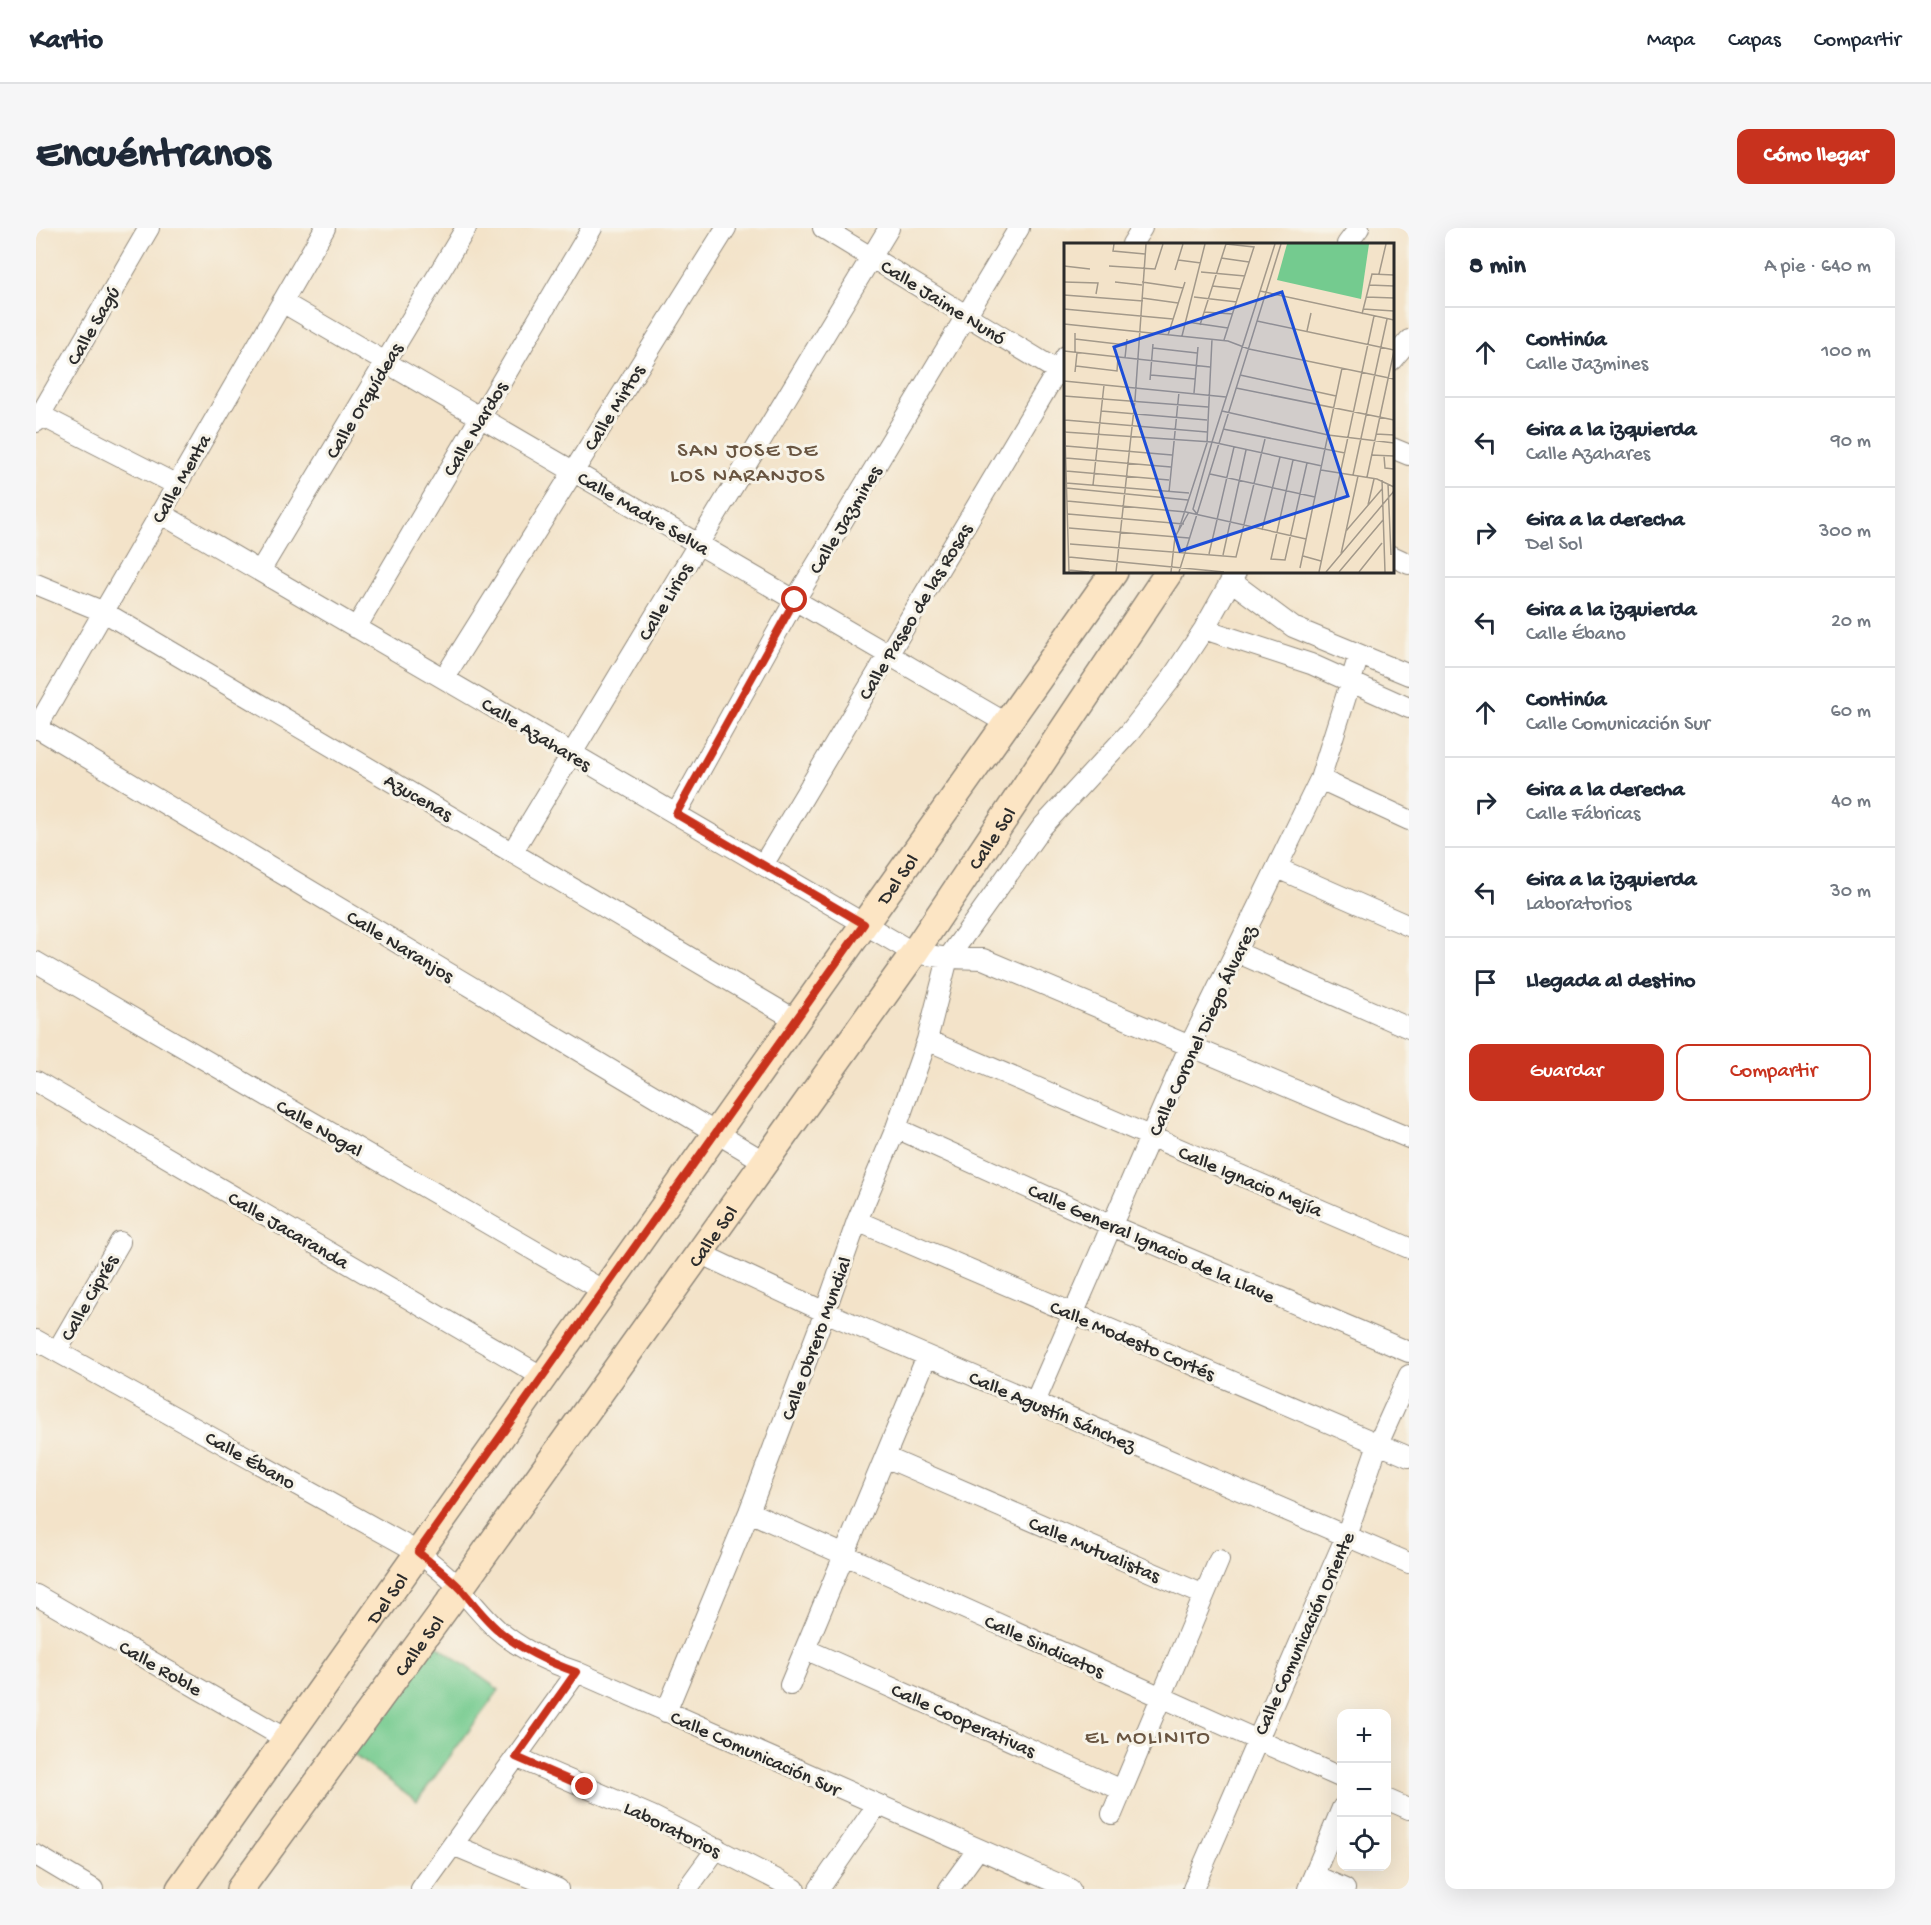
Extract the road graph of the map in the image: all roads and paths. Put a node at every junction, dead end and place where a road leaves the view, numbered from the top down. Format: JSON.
{"nodes":[{"id":1,"x":149,"y":228,"type":"edge"},
{"id":2,"x":325,"y":228,"type":"edge"},
{"id":3,"x":466,"y":228,"type":"edge"},
{"id":4,"x":592,"y":228,"type":"edge"},
{"id":5,"x":726,"y":228,"type":"edge"},
{"id":6,"x":823,"y":228,"type":"edge"},
{"id":7,"x":890,"y":228,"type":"edge"},
{"id":8,"x":1019,"y":228,"type":"edge"},
{"id":9,"x":1142,"y":228,"type":"edge"},
{"id":10,"x":1359,"y":228,"type":"edge"},
{"id":11,"x":1133,"y":243,"type":"edge"},
{"id":12,"x":1348,"y":243,"type":"edge"},
{"id":13,"x":872,"y":256,"type":"junction"},
{"id":14,"x":282,"y":302,"type":"junction"},
{"id":15,"x":966,"y":314,"type":"junction"},
{"id":16,"x":1394,"y":334,"type":"edge"},
{"id":17,"x":1409,"y":340,"type":"edge"},
{"id":18,"x":1394,"y":358,"type":"edge"},
{"id":19,"x":386,"y":362,"type":"junction"},
{"id":20,"x":1063,"y":368,"type":"edge"},
{"id":21,"x":37,"y":417,"type":"edge"},
{"id":22,"x":480,"y":417,"type":"junction"},
{"id":23,"x":1394,"y":449,"type":"edge"},
{"id":24,"x":1409,"y":454,"type":"edge"},
{"id":25,"x":573,"y":471,"type":"junction"},
{"id":26,"x":177,"y":485,"type":"junction"},
{"id":27,"x":160,"y":513,"type":"junction"},
{"id":28,"x":699,"y":544,"type":"junction"},
{"id":29,"x":1394,"y":557,"type":"edge"},
{"id":30,"x":1409,"y":564,"type":"edge"},
{"id":31,"x":260,"y":571,"type":"junction"},
{"id":32,"x":1113,"y":573,"type":"edge"},
{"id":33,"x":1168,"y":573,"type":"edge"},
{"id":34,"x":1234,"y":576,"type":"edge"},
{"id":35,"x":36,"y":585,"type":"edge"},
{"id":36,"x":795,"y":600,"type":"junction"},
{"id":37,"x":104,"y":612,"type":"junction"},
{"id":38,"x":1293,"y":627,"type":"junction"},
{"id":39,"x":356,"y":628,"type":"junction"},
{"id":40,"x":1204,"y":629,"type":"junction"},
{"id":41,"x":888,"y":654,"type":"junction"},
{"id":42,"x":1359,"y":655,"type":"junction"},
{"id":43,"x":1311,"y":664,"type":"junction"},
{"id":44,"x":1409,"y":675,"type":"edge"},
{"id":45,"x":444,"y":678,"type":"junction"},
{"id":46,"x":1350,"y":682,"type":"junction"},
{"id":47,"x":1409,"y":708,"type":"edge"},
{"id":48,"x":1006,"y":723,"type":"junction"},
{"id":49,"x":36,"y":728,"type":"edge"},
{"id":50,"x":572,"y":753,"type":"junction"},
{"id":51,"x":1320,"y":779,"type":"junction"},
{"id":52,"x":676,"y":814,"type":"junction"},
{"id":53,"x":1409,"y":820,"type":"edge"},
{"id":54,"x":513,"y":851,"type":"junction"},
{"id":55,"x":762,"y":865,"type":"junction"},
{"id":56,"x":1277,"y":868,"type":"junction"},
{"id":57,"x":864,"y":924,"type":"junction"},
{"id":58,"x":1409,"y":926,"type":"edge"},
{"id":59,"x":1236,"y":952,"type":"junction"},
{"id":60,"x":914,"y":953,"type":"junction"},
{"id":61,"x":948,"y":958,"type":"junction"},
{"id":62,"x":36,"y":962,"type":"edge"},
{"id":63,"x":796,"y":1020,"type":"junction"},
{"id":64,"x":1409,"y":1028,"type":"edge"},
{"id":65,"x":927,"y":1040,"type":"junction"},
{"id":66,"x":1191,"y":1045,"type":"junction"},
{"id":67,"x":36,"y":1081,"type":"edge"},
{"id":68,"x":896,"y":1128,"type":"junction"},
{"id":69,"x":716,"y":1133,"type":"junction"},
{"id":70,"x":1150,"y":1137,"type":"junction"},
{"id":71,"x":1409,"y":1138,"type":"edge"},
{"id":72,"x":765,"y":1162,"type":"junction"},
{"id":73,"x":857,"y":1221,"type":"junction"},
{"id":74,"x":1112,"y":1226,"type":"junction"},
{"id":75,"x":120,"y":1242,"type":"dead end"},
{"id":76,"x":1409,"y":1248,"type":"edge"},
{"id":77,"x":699,"y":1253,"type":"junction"},
{"id":78,"x":604,"y":1291,"type":"junction"},
{"id":79,"x":825,"y":1312,"type":"junction"},
{"id":80,"x":1074,"y":1313,"type":"junction"},
{"id":81,"x":36,"y":1340,"type":"edge"},
{"id":82,"x":57,"y":1352,"type":"junction"},
{"id":83,"x":1409,"y":1353,"type":"edge"},
{"id":84,"x":927,"y":1356,"type":"junction"},
{"id":85,"x":1409,"y":1375,"type":"edge"},
{"id":86,"x":543,"y":1377,"type":"junction"},
{"id":87,"x":1035,"y":1402,"type":"junction"},
{"id":88,"x":1378,"y":1444,"type":"junction"},
{"id":89,"x":1409,"y":1456,"type":"edge"},
{"id":90,"x":885,"y":1457,"type":"junction"},
{"id":91,"x":749,"y":1512,"type":"junction"},
{"id":92,"x":1346,"y":1536,"type":"junction"},
{"id":93,"x":418,"y":1552,"type":"junction"},
{"id":94,"x":844,"y":1555,"type":"junction"},
{"id":95,"x":1219,"y":1560,"type":"dead end"},
{"id":96,"x":1409,"y":1563,"type":"edge"},
{"id":97,"x":460,"y":1588,"type":"junction"},
{"id":98,"x":36,"y":1595,"type":"edge"},
{"id":99,"x":1204,"y":1595,"type":"junction"},
{"id":100,"x":805,"y":1649,"type":"junction"},
{"id":101,"x":576,"y":1672,"type":"junction"},
{"id":102,"x":790,"y":1685,"type":"dead end"},
{"id":103,"x":1161,"y":1697,"type":"junction"},
{"id":104,"x":666,"y":1712,"type":"junction"},
{"id":105,"x":286,"y":1739,"type":"junction"},
{"id":106,"x":1256,"y":1740,"type":"junction"},
{"id":107,"x":516,"y":1757,"type":"junction"},
{"id":108,"x":1337,"y":1776,"type":"edge"},
{"id":109,"x":1122,"y":1790,"type":"junction"},
{"id":110,"x":877,"y":1804,"type":"junction"},
{"id":111,"x":1112,"y":1814,"type":"dead end"},
{"id":112,"x":1337,"y":1817,"type":"edge"},
{"id":113,"x":453,"y":1845,"type":"junction"},
{"id":114,"x":717,"y":1848,"type":"junction"},
{"id":115,"x":978,"y":1849,"type":"junction"},
{"id":116,"x":36,"y":1855,"type":"edge"},
{"id":117,"x":1311,"y":1882,"type":"edge"},
{"id":118,"x":93,"y":1889,"type":"edge"},
{"id":119,"x":180,"y":1889,"type":"edge"},
{"id":120,"x":240,"y":1889,"type":"edge"},
{"id":121,"x":421,"y":1889,"type":"edge"},
{"id":122,"x":558,"y":1889,"type":"edge"},
{"id":123,"x":687,"y":1889,"type":"edge"},
{"id":124,"x":795,"y":1889,"type":"edge"},
{"id":125,"x":819,"y":1889,"type":"edge"},
{"id":126,"x":949,"y":1889,"type":"edge"},
{"id":127,"x":1070,"y":1889,"type":"edge"},
{"id":128,"x":1193,"y":1889,"type":"edge"},
{"id":129,"x":1345,"y":1889,"type":"edge"}],
"edges":[{"from":1,"to":21,"type":"street","name":"Calle Sagú"},
{"from":2,"to":14,"type":"street","name":"Calle Menta"},
{"from":3,"to":19,"type":"street","name":"Calle Orquídeas"},
{"from":4,"to":22,"type":"street","name":"Calle Nardos"},
{"from":5,"to":25,"type":"street","name":"Calle Mirtos"},
{"from":6,"to":13,"type":"street","name":"Calle Jaime Nunó"},
{"from":7,"to":13,"type":"street","name":"Calle Lirios"},
{"from":8,"to":15,"type":"street","name":"Calle Jazmines"},
{"from":9,"to":11,"type":"street"},
{"from":10,"to":12,"type":"street"},
{"from":13,"to":15,"type":"street","name":"Calle Jaime Nunó"},
{"from":13,"to":28,"type":"street","name":"Calle Lirios"},
{"from":14,"to":19,"type":"street","name":"Calle Madre Selva"},
{"from":14,"to":26,"type":"street","name":"Calle Menta"},
{"from":15,"to":20,"type":"street","name":"Calle Jaime Nunó"},
{"from":15,"to":36,"type":"street","name":"Calle Jazmines"},
{"from":16,"to":17,"type":"street"},
{"from":17,"to":18,"type":"street"},
{"from":19,"to":22,"type":"street","name":"Calle Madre Selva"},
{"from":19,"to":31,"type":"street","name":"Calle Orquídeas"},
{"from":20,"to":41,"type":"street","name":"Calle Paseo de las Rosas"},
{"from":21,"to":26,"type":"street"},
{"from":22,"to":25,"type":"street","name":"Calle Madre Selva"},
{"from":22,"to":39,"type":"street","name":"Calle Nardos"},
{"from":23,"to":24,"type":"street"},
{"from":25,"to":28,"type":"street","name":"Calle Madre Selva"},
{"from":25,"to":45,"type":"street","name":"Calle Mirtos"},
{"from":26,"to":27,"type":"street","name":"Calle Menta"},
{"from":27,"to":31,"type":"street","name":"Calle Azahares"},
{"from":27,"to":37,"type":"street","name":"Calle Menta"},
{"from":28,"to":36,"type":"street","name":"Calle Madre Selva"},
{"from":28,"to":50,"type":"street","name":"Calle Lirios"},
{"from":29,"to":30,"type":"street"},
{"from":31,"to":39,"type":"street","name":"Calle Azahares"},
{"from":32,"to":48,"type":"street","name":"Del Sol"},
{"from":33,"to":60,"type":"street","name":"Calle Sol"},
{"from":34,"to":38,"type":"street"},
{"from":34,"to":40,"type":"street"},
{"from":35,"to":37,"type":"street","name":"Azucenas"},
{"from":36,"to":41,"type":"street","name":"Calle Madre Selva"},
{"from":36,"to":52,"type":"street","name":"Calle Jazmines"},
{"from":37,"to":49,"type":"street","name":"Calle Menta"},
{"from":37,"to":54,"type":"street","name":"Azucenas"},
{"from":38,"to":42,"type":"street"},
{"from":38,"to":43,"type":"street"},
{"from":39,"to":45,"type":"street","name":"Calle Azahares"},
{"from":40,"to":43,"type":"street"},
{"from":40,"to":61,"type":"street"},
{"from":41,"to":48,"type":"street","name":"Calle Madre Selva"},
{"from":41,"to":55,"type":"street","name":"Calle Paseo de las Rosas"},
{"from":42,"to":44,"type":"street"},
{"from":42,"to":46,"type":"street","name":"Calle Coronel Diego Álvarez"},
{"from":43,"to":46,"type":"street"},
{"from":45,"to":50,"type":"street","name":"Calle Azahares"},
{"from":46,"to":47,"type":"street"},
{"from":46,"to":51,"type":"street","name":"Calle Coronel Diego Álvarez"},
{"from":48,"to":57,"type":"street","name":"Del Sol"},
{"from":49,"to":69,"type":"street","name":"Calle Naranjos"},
{"from":50,"to":52,"type":"street","name":"Calle Azahares"},
{"from":50,"to":54,"type":"street","name":"Calle Lirios"},
{"from":51,"to":53,"type":"street"},
{"from":51,"to":56,"type":"street","name":"Calle Coronel Diego Álvarez"},
{"from":52,"to":55,"type":"street","name":"Calle Azahares"},
{"from":54,"to":63,"type":"street","name":"Azucenas"},
{"from":55,"to":57,"type":"street","name":"Calle Azahares"},
{"from":56,"to":58,"type":"street"},
{"from":56,"to":59,"type":"street","name":"Calle Coronel Diego Álvarez"},
{"from":57,"to":60,"type":"street","name":"Calle Azahares"},
{"from":57,"to":63,"type":"street","name":"Del Sol"},
{"from":59,"to":64,"type":"street"},
{"from":59,"to":66,"type":"street","name":"Calle Coronel Diego Álvarez"},
{"from":60,"to":61,"type":"street"},
{"from":60,"to":72,"type":"street","name":"Calle Sol"},
{"from":61,"to":65,"type":"street","name":"Calle Obrero Mundial"},
{"from":61,"to":66,"type":"street"},
{"from":62,"to":78,"type":"street","name":"Calle Nogal"},
{"from":63,"to":69,"type":"street","name":"Del Sol"},
{"from":65,"to":68,"type":"street","name":"Calle Obrero Mundial"},
{"from":65,"to":70,"type":"street","name":"Calle Ignacio Mejía"},
{"from":66,"to":70,"type":"street","name":"Calle Coronel Diego Álvarez"},
{"from":66,"to":71,"type":"street"},
{"from":67,"to":86,"type":"street","name":"Calle Jacaranda"},
{"from":68,"to":73,"type":"street","name":"Calle Obrero Mundial"},
{"from":68,"to":74,"type":"street","name":"Calle General Ignacio de la Llave"},
{"from":69,"to":72,"type":"street","name":"Calle Naranjos"},
{"from":69,"to":78,"type":"street","name":"Del Sol"},
{"from":70,"to":74,"type":"street","name":"Calle Coronel Diego Álvarez"},
{"from":70,"to":76,"type":"street","name":"Calle Ignacio Mejía"},
{"from":72,"to":77,"type":"street","name":"Calle Sol"},
{"from":73,"to":79,"type":"street","name":"Calle Obrero Mundial"},
{"from":73,"to":80,"type":"street","name":"Calle Modesto Cortés"},
{"from":74,"to":80,"type":"street","name":"Calle Coronel Diego Álvarez"},
{"from":74,"to":83,"type":"street","name":"Calle General Ignacio de la Llave"},
{"from":75,"to":82,"type":"street","name":"Calle Ciprés"},
{"from":77,"to":79,"type":"street","name":"Calle Agustín Sánchez"},
{"from":77,"to":97,"type":"street","name":"Calle Sol"},
{"from":78,"to":86,"type":"street","name":"Del Sol"},
{"from":79,"to":84,"type":"street","name":"Calle Agustín Sánchez"},
{"from":79,"to":91,"type":"street","name":"Calle Obrero Mundial"},
{"from":80,"to":87,"type":"street","name":"Calle Coronel Diego Álvarez"},
{"from":80,"to":88,"type":"street","name":"Calle Modesto Cortés"},
{"from":81,"to":82,"type":"street","name":"Calle Ébano"},
{"from":82,"to":93,"type":"street","name":"Calle Ébano"},
{"from":84,"to":87,"type":"street","name":"Calle Agustín Sánchez"},
{"from":84,"to":90,"type":"street"},
{"from":85,"to":88,"type":"street","name":"Calle Comunicación Oriente"},
{"from":86,"to":93,"type":"street","name":"Del Sol"},
{"from":87,"to":92,"type":"street","name":"Calle Agustín Sánchez"},
{"from":88,"to":89,"type":"street","name":"Calle Modesto Cortés"},
{"from":88,"to":92,"type":"street","name":"Calle Comunicación Oriente"},
{"from":90,"to":94,"type":"street"},
{"from":90,"to":99,"type":"street","name":"Calle Mutualistas"},
{"from":91,"to":94,"type":"street","name":"Calle Sindicatos"},
{"from":91,"to":104,"type":"street","name":"Calle Obrero Mundial"},
{"from":92,"to":96,"type":"street","name":"Calle Agustín Sánchez"},
{"from":92,"to":106,"type":"street","name":"Calle Comunicación Oriente"},
{"from":93,"to":97,"type":"street","name":"Calle Ébano"},
{"from":93,"to":105,"type":"street","name":"Del Sol"},
{"from":94,"to":100,"type":"street"},
{"from":94,"to":103,"type":"street","name":"Calle Sindicatos"},
{"from":95,"to":99,"type":"street"},
{"from":97,"to":101,"type":"street","name":"Calle Comunicación Sur"},
{"from":97,"to":120,"type":"street","name":"Calle Sol"},
{"from":98,"to":105,"type":"street","name":"Calle Roble"},
{"from":99,"to":103,"type":"street"},
{"from":100,"to":102,"type":"street"},
{"from":100,"to":109,"type":"street","name":"Calle Cooperativas"},
{"from":101,"to":104,"type":"street","name":"Calle Comunicación Sur"},
{"from":101,"to":107,"type":"street"},
{"from":103,"to":106,"type":"street","name":"Calle Sindicatos"},
{"from":103,"to":109,"type":"street"},
{"from":104,"to":110,"type":"street","name":"Calle Comunicación Sur"},
{"from":105,"to":119,"type":"street","name":"Del Sol"},
{"from":106,"to":108,"type":"street","name":"Calle Sindicatos"},
{"from":106,"to":128,"type":"street","name":"Calle Comunicación Oriente"},
{"from":107,"to":113,"type":"street"},
{"from":107,"to":114,"type":"street","name":"Laboratorios"},
{"from":109,"to":111,"type":"street"},
{"from":110,"to":115,"type":"street","name":"Calle Comunicación Sur"},
{"from":110,"to":125,"type":"street"},
{"from":112,"to":117,"type":"street"},
{"from":113,"to":121,"type":"street"},
{"from":113,"to":122,"type":"street"},
{"from":114,"to":123,"type":"street"},
{"from":114,"to":124,"type":"street","name":"Laboratorios"},
{"from":115,"to":126,"type":"street"},
{"from":115,"to":127,"type":"street","name":"Calle Comunicación Sur"},
{"from":116,"to":118,"type":"street"},
{"from":117,"to":129,"type":"street"}]}
